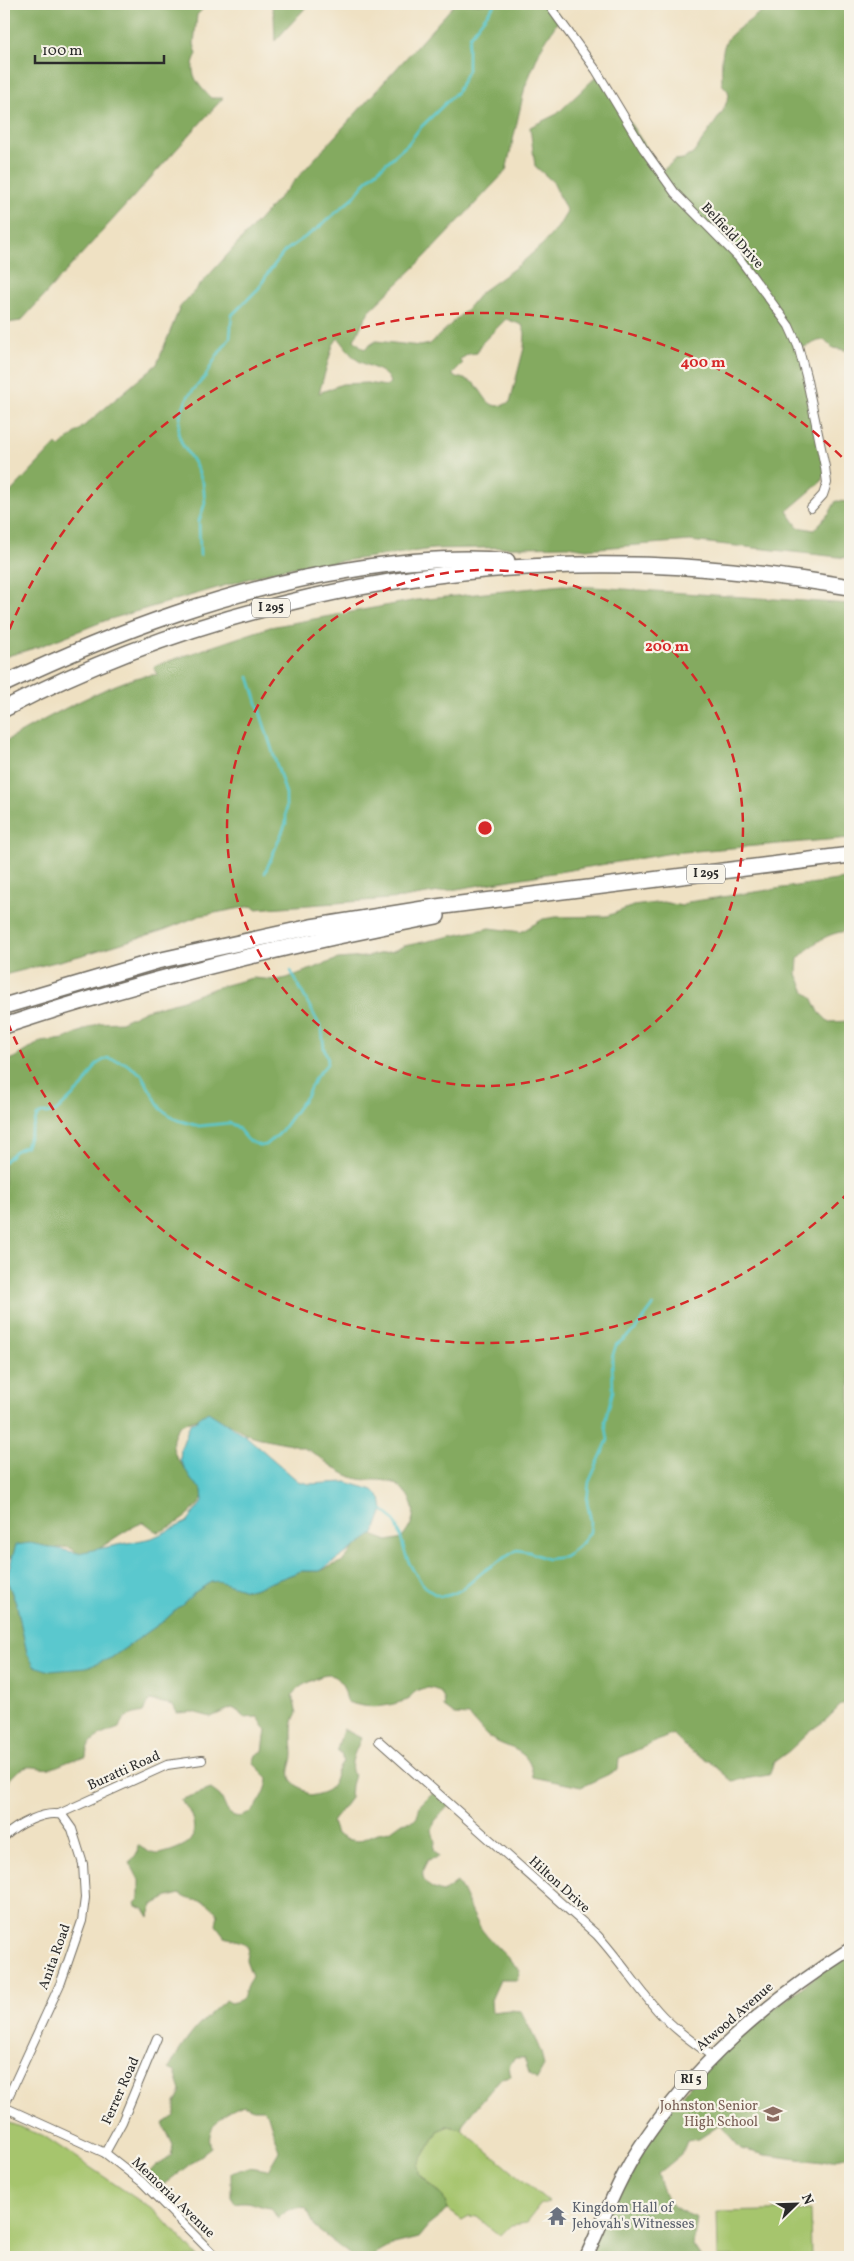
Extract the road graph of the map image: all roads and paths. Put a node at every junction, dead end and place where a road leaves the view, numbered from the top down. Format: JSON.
{"nodes":[{"id":1,"x":548,"y":4,"type":"edge"},
{"id":2,"x":811,"y":508,"type":"dead end"},
{"id":3,"x":553,"y":566,"type":"junction"},
{"id":4,"x":850,"y":587,"type":"edge"},
{"id":5,"x":83,"y":648,"type":"junction"},
{"id":6,"x":4,"y":672,"type":"edge"},
{"id":7,"x":4,"y":684,"type":"edge"},
{"id":8,"x":4,"y":709,"type":"edge"},
{"id":9,"x":850,"y":855,"type":"edge"},
{"id":10,"x":562,"y":892,"type":"junction"},
{"id":11,"x":94,"y":998,"type":"junction"},
{"id":12,"x":4,"y":1006,"type":"edge"},
{"id":13,"x":4,"y":1026,"type":"edge"},
{"id":14,"x":4,"y":1032,"type":"edge"},
{"id":15,"x":380,"y":1741,"type":"dead end"},
{"id":16,"x":202,"y":1760,"type":"dead end"},
{"id":17,"x":59,"y":1814,"type":"junction"},
{"id":18,"x":4,"y":1837,"type":"edge"},
{"id":19,"x":850,"y":1949,"type":"edge"},
{"id":20,"x":157,"y":2038,"type":"dead end"},
{"id":21,"x":712,"y":2056,"type":"junction"},
{"id":22,"x":4,"y":2106,"type":"edge"},
{"id":23,"x":105,"y":2153,"type":"junction"},
{"id":24,"x":216,"y":2257,"type":"edge"},
{"id":25,"x":586,"y":2257,"type":"edge"}],
"edges":[{"from":1,"to":2,"type":"street","name":"Belfield Drive"},
{"from":3,"to":4,"type":"highway","number":"I 295"},
{"from":3,"to":5,"type":"highway"},
{"from":3,"to":8,"type":"highway","number":"I 295"},
{"from":5,"to":6,"type":"highway"},
{"from":5,"to":7,"type":"highway"},
{"from":9,"to":10,"type":"highway","number":"I 295"},
{"from":10,"to":11,"type":"highway"},
{"from":10,"to":12,"type":"highway","number":"I 295"},
{"from":11,"to":13,"type":"highway"},
{"from":11,"to":14,"type":"highway"},
{"from":15,"to":21,"type":"street","name":"Hilton Drive"},
{"from":16,"to":17,"type":"street","name":"Buratti Road"},
{"from":17,"to":18,"type":"street","name":"Buratti Road"},
{"from":17,"to":22,"type":"street","name":"Anita Road"},
{"from":19,"to":21,"type":"main road","name":"Atwood Avenue","number":"RI 5"},
{"from":20,"to":23,"type":"street","name":"Ferrer Road"},
{"from":21,"to":25,"type":"main road","name":"Atwood Avenue","number":"RI 5"},
{"from":22,"to":23,"type":"street","name":"Memorial Avenue"},
{"from":23,"to":24,"type":"street","name":"Memorial Avenue"}]}
